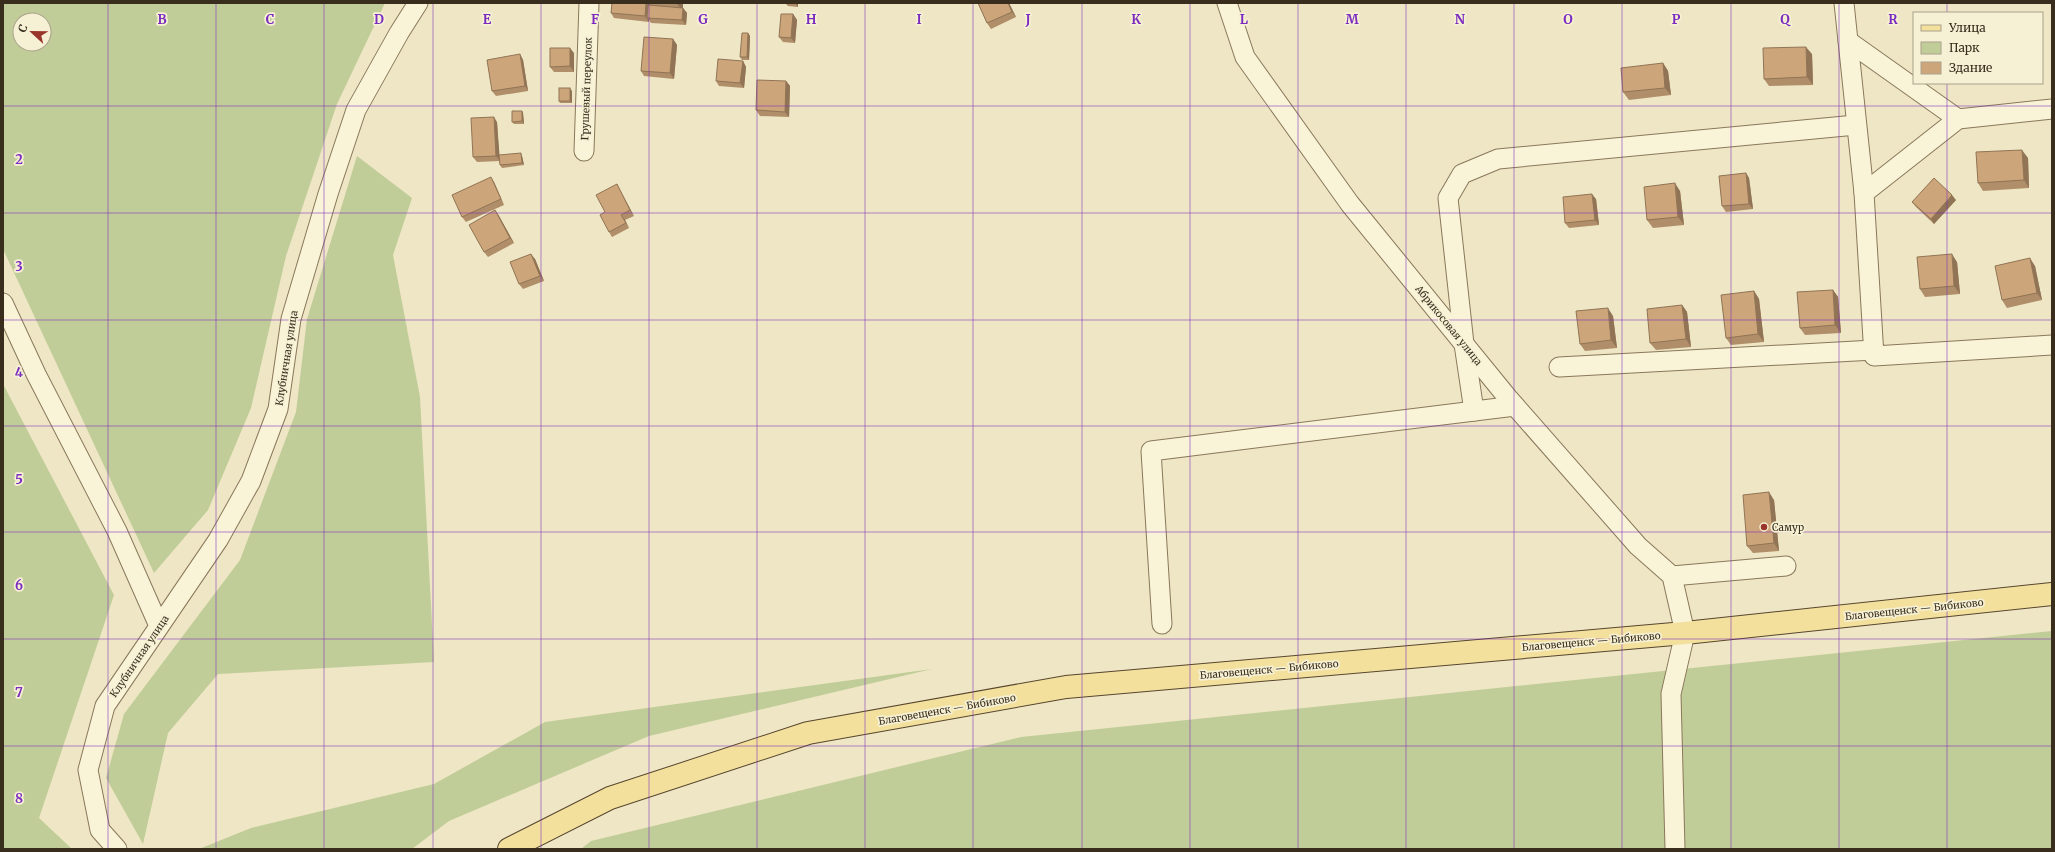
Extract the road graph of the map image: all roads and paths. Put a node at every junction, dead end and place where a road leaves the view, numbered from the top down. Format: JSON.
{"nodes":[{"id":1,"x":418,"y":3,"type":"edge"},
{"id":2,"x":589,"y":3,"type":"edge"},
{"id":3,"x":1226,"y":3,"type":"edge"},
{"id":4,"x":1844,"y":3,"type":"edge"},
{"id":5,"x":1848,"y":41,"type":"junction"},
{"id":6,"x":2052,"y":108,"type":"edge"},
{"id":7,"x":1958,"y":119,"type":"junction"},
{"id":8,"x":1856,"y":125,"type":"junction"},
{"id":9,"x":584,"y":151,"type":"dead end"},
{"id":10,"x":1864,"y":193,"type":"junction"},
{"id":11,"x":3,"y":303,"type":"edge"},
{"id":12,"x":1464,"y":344,"type":"junction"},
{"id":13,"x":2052,"y":345,"type":"edge"},
{"id":14,"x":1874,"y":350,"type":"junction"},
{"id":15,"x":1559,"y":367,"type":"dead end"},
{"id":16,"x":1515,"y":406,"type":"junction"},
{"id":17,"x":1474,"y":411,"type":"junction"},
{"id":18,"x":1786,"y":566,"type":"dead end"},
{"id":19,"x":1672,"y":576,"type":"junction"},
{"id":20,"x":2052,"y":594,"type":"edge"},
{"id":21,"x":1162,"y":624,"type":"dead end"},
{"id":22,"x":159,"y":626,"type":"junction"},
{"id":23,"x":1685,"y":633,"type":"junction"},
{"id":24,"x":117,"y":849,"type":"edge"},
{"id":25,"x":509,"y":849,"type":"edge"},
{"id":26,"x":1675,"y":849,"type":"edge"}],
"edges":[{"from":1,"to":22,"type":"street","name":"Клубничная улица"},
{"from":2,"to":9,"type":"street","name":"Грушевый переулок"},
{"from":3,"to":12,"type":"street","name":"Абрикосовая улица"},
{"from":4,"to":5,"type":"street"},
{"from":5,"to":7,"type":"street"},
{"from":5,"to":8,"type":"street"},
{"from":6,"to":7,"type":"street"},
{"from":7,"to":10,"type":"street"},
{"from":8,"to":10,"type":"street"},
{"from":8,"to":12,"type":"street"},
{"from":10,"to":14,"type":"street"},
{"from":11,"to":22,"type":"street"},
{"from":12,"to":16,"type":"street","name":"Абрикосовая улица"},
{"from":12,"to":17,"type":"street"},
{"from":13,"to":14,"type":"street"},
{"from":14,"to":15,"type":"street"},
{"from":16,"to":17,"type":"street"},
{"from":16,"to":19,"type":"street","name":"Абрикосовая улица"},
{"from":17,"to":21,"type":"street"},
{"from":18,"to":19,"type":"street"},
{"from":19,"to":23,"type":"street"},
{"from":20,"to":23,"type":"main road","name":"Благовещенск — Бибиково"},
{"from":22,"to":24,"type":"street","name":"Клубничная улица"},
{"from":23,"to":25,"type":"main road","name":"Благовещенск — Бибиково"},
{"from":23,"to":26,"type":"street"}]}
